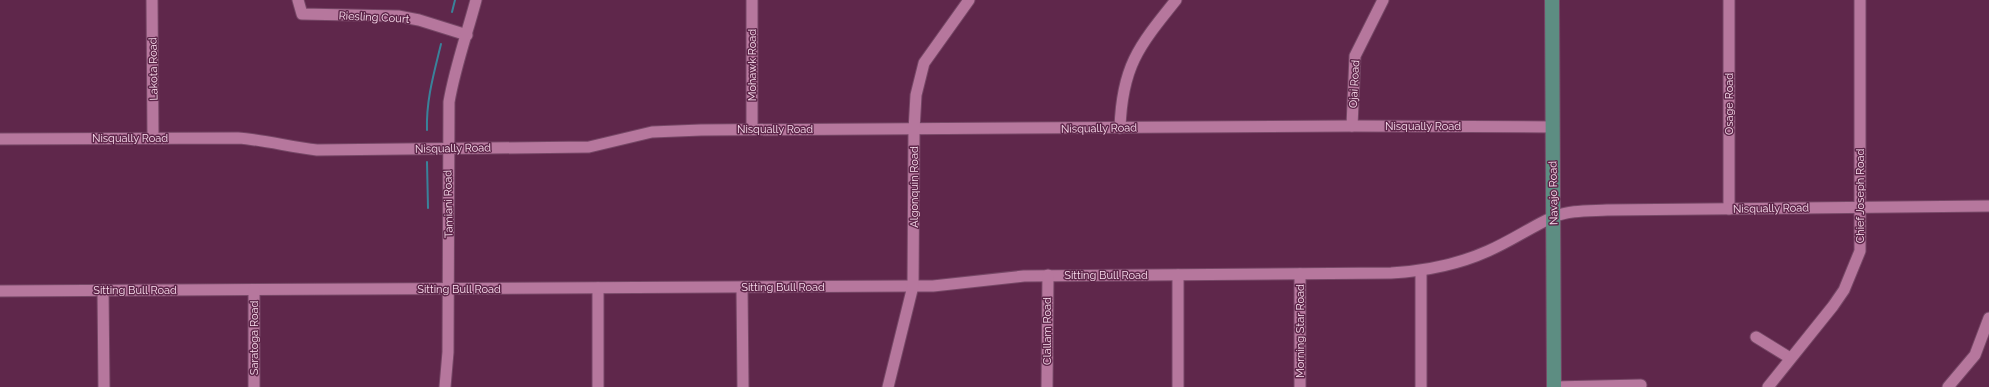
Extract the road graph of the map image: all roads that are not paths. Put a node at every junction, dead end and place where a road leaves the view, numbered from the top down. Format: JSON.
{"nodes":[{"id":1,"x":152,"y":0,"type":"edge"},
{"id":2,"x":298,"y":0,"type":"edge"},
{"id":3,"x":476,"y":0,"type":"edge"},
{"id":4,"x":752,"y":0,"type":"edge"},
{"id":5,"x":969,"y":0,"type":"edge"},
{"id":6,"x":1176,"y":0,"type":"edge"},
{"id":7,"x":1383,"y":0,"type":"edge"},
{"id":8,"x":1552,"y":0,"type":"edge"},
{"id":9,"x":1729,"y":0,"type":"edge"},
{"id":10,"x":1860,"y":0,"type":"edge"},
{"id":11,"x":467,"y":35,"type":"junction"},
{"id":12,"x":1352,"y":126,"type":"junction"},
{"id":13,"x":1553,"y":127,"type":"junction"},
{"id":14,"x":1120,"y":128,"type":"junction"},
{"id":15,"x":752,"y":129,"type":"junction"},
{"id":16,"x":914,"y":130,"type":"junction"},
{"id":17,"x":154,"y":138,"type":"junction"},
{"id":18,"x":0,"y":139,"type":"edge"},
{"id":19,"x":447,"y":148,"type":"junction"},
{"id":20,"x":1989,"y":206,"type":"edge"},
{"id":21,"x":1861,"y":207,"type":"junction"},
{"id":22,"x":1729,"y":208,"type":"junction"},
{"id":23,"x":1554,"y":217,"type":"junction"},
{"id":24,"x":1421,"y":271,"type":"junction"},
{"id":25,"x":1300,"y":274,"type":"junction"},
{"id":26,"x":1048,"y":275,"type":"junction"},
{"id":27,"x":1178,"y":275,"type":"junction"},
{"id":28,"x":913,"y":286,"type":"junction"},
{"id":29,"x":742,"y":287,"type":"junction"},
{"id":30,"x":598,"y":288,"type":"junction"},
{"id":31,"x":448,"y":289,"type":"junction"},
{"id":32,"x":103,"y":290,"type":"junction"},
{"id":33,"x":254,"y":290,"type":"junction"},
{"id":34,"x":0,"y":291,"type":"edge"},
{"id":35,"x":1989,"y":318,"type":"edge"},
{"id":36,"x":1756,"y":337,"type":"dead end"},
{"id":37,"x":1790,"y":358,"type":"junction"},
{"id":38,"x":1641,"y":385,"type":"dead end"},
{"id":39,"x":104,"y":387,"type":"edge"},
{"id":40,"x":254,"y":387,"type":"edge"},
{"id":41,"x":445,"y":387,"type":"edge"},
{"id":42,"x":598,"y":387,"type":"edge"},
{"id":43,"x":743,"y":387,"type":"edge"},
{"id":44,"x":888,"y":387,"type":"edge"},
{"id":45,"x":1047,"y":387,"type":"edge"},
{"id":46,"x":1178,"y":387,"type":"edge"},
{"id":47,"x":1300,"y":387,"type":"edge"},
{"id":48,"x":1421,"y":387,"type":"edge"},
{"id":49,"x":1554,"y":387,"type":"edge"},
{"id":50,"x":1768,"y":387,"type":"edge"},
{"id":51,"x":1948,"y":387,"type":"edge"}],
"edges":[{"from":1,"to":17,"type":"street","name":"Lakota Road"},
{"from":2,"to":11,"type":"street","name":"Riesling Court"},
{"from":3,"to":11,"type":"street","name":"Tamiani Road"},
{"from":4,"to":15,"type":"street","name":"Mohawk Road"},
{"from":5,"to":16,"type":"street","name":"Algonquin Road"},
{"from":6,"to":14,"type":"street"},
{"from":7,"to":12,"type":"street","name":"Ojai Road"},
{"from":8,"to":13,"type":"main road","name":"Navajo Road"},
{"from":9,"to":22,"type":"street","name":"Osage Road"},
{"from":10,"to":21,"type":"street","name":"Chief Joseph Road"},
{"from":11,"to":19,"type":"street","name":"Tamiani Road"},
{"from":12,"to":13,"type":"street","name":"Nisqually Road"},
{"from":12,"to":14,"type":"street","name":"Nisqually Road"},
{"from":13,"to":23,"type":"main road","name":"Navajo Road"},
{"from":14,"to":16,"type":"street","name":"Nisqually Road"},
{"from":15,"to":16,"type":"street","name":"Nisqually Road"},
{"from":15,"to":19,"type":"street","name":"Nisqually Road"},
{"from":16,"to":28,"type":"street","name":"Algonquin Road"},
{"from":17,"to":18,"type":"street","name":"Nisqually Road"},
{"from":17,"to":19,"type":"street","name":"Nisqually Road"},
{"from":19,"to":31,"type":"street","name":"Tamiani Road"},
{"from":20,"to":21,"type":"street","name":"Nisqually Road"},
{"from":21,"to":22,"type":"street","name":"Nisqually Road"},
{"from":21,"to":37,"type":"street","name":"Chief Joseph Road"},
{"from":22,"to":23,"type":"street","name":"Nisqually Road"},
{"from":23,"to":24,"type":"street","name":"Sitting Bull Road"},
{"from":23,"to":49,"type":"main road","name":"Navajo Road"},
{"from":24,"to":25,"type":"street","name":"Sitting Bull Road"},
{"from":24,"to":48,"type":"street"},
{"from":25,"to":27,"type":"street","name":"Sitting Bull Road"},
{"from":25,"to":47,"type":"street","name":"Morning Star Road"},
{"from":26,"to":27,"type":"street","name":"Sitting Bull Road"},
{"from":26,"to":28,"type":"street","name":"Sitting Bull Road"},
{"from":26,"to":45,"type":"street","name":"Clallam Road"},
{"from":27,"to":46,"type":"street"},
{"from":28,"to":29,"type":"street","name":"Sitting Bull Road"},
{"from":28,"to":44,"type":"street","name":"Algonquin Road"},
{"from":29,"to":30,"type":"street","name":"Sitting Bull Road"},
{"from":29,"to":43,"type":"street"},
{"from":30,"to":31,"type":"street","name":"Sitting Bull Road"},
{"from":30,"to":42,"type":"street"},
{"from":31,"to":33,"type":"street","name":"Sitting Bull Road"},
{"from":31,"to":41,"type":"street","name":"Tamiani Road"},
{"from":32,"to":33,"type":"street","name":"Sitting Bull Road"},
{"from":32,"to":34,"type":"street","name":"Sitting Bull Road"},
{"from":32,"to":39,"type":"street"},
{"from":33,"to":40,"type":"street","name":"Saratoga Road"},
{"from":35,"to":51,"type":"street"},
{"from":36,"to":37,"type":"street"},
{"from":37,"to":50,"type":"street","name":"Chief Joseph Road"},
{"from":38,"to":49,"type":"street"}]}
